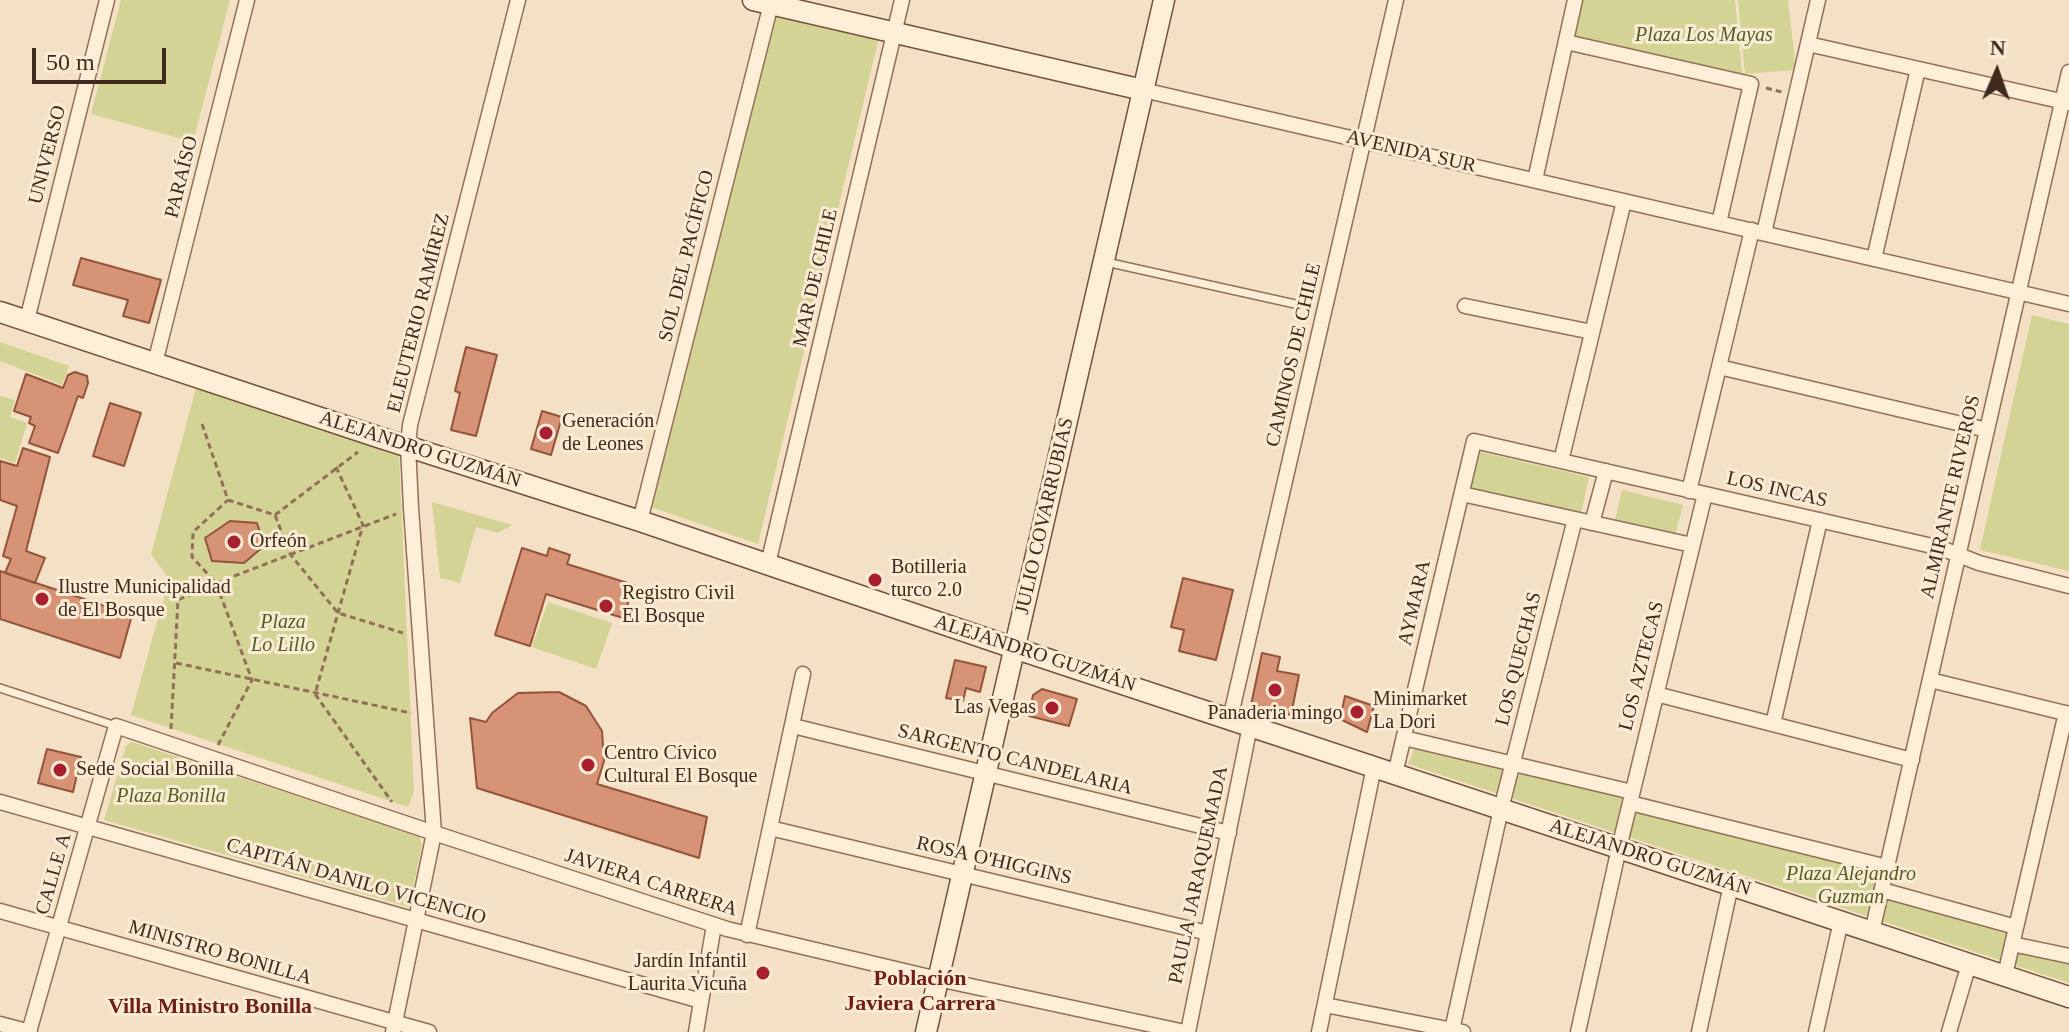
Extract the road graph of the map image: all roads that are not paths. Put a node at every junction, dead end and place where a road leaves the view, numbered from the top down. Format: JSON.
{"nodes":[{"id":1,"x":107,"y":0,"type":"edge"},
{"id":2,"x":247,"y":0,"type":"edge"},
{"id":3,"x":518,"y":0,"type":"edge"},
{"id":4,"x":902,"y":0,"type":"edge"},
{"id":5,"x":1164,"y":0,"type":"edge"},
{"id":6,"x":1396,"y":0,"type":"edge"},
{"id":7,"x":1575,"y":0,"type":"edge"},
{"id":8,"x":1818,"y":0,"type":"edge"},
{"id":9,"x":765,"y":1,"type":"edge"},
{"id":10,"x":894,"y":33,"type":"junction"},
{"id":11,"x":1566,"y":42,"type":"junction"},
{"id":12,"x":1808,"y":44,"type":"junction"},
{"id":13,"x":1918,"y":69,"type":"junction"},
{"id":14,"x":2069,"y":72,"type":"edge"},
{"id":15,"x":1143,"y":90,"type":"junction"},
{"id":16,"x":2066,"y":102,"type":"edge"},
{"id":17,"x":1364,"y":141,"type":"junction"},
{"id":18,"x":1535,"y":180,"type":"junction"},
{"id":19,"x":1624,"y":201,"type":"junction"},
{"id":20,"x":1719,"y":223,"type":"junction"},
{"id":21,"x":1758,"y":232,"type":"junction"},
{"id":22,"x":1874,"y":259,"type":"junction"},
{"id":23,"x":1104,"y":261,"type":"junction"},
{"id":24,"x":2019,"y":292,"type":"junction"},
{"id":25,"x":1295,"y":304,"type":"dead end"},
{"id":26,"x":2069,"y":304,"type":"edge"},
{"id":27,"x":1465,"y":306,"type":"dead end"},
{"id":28,"x":0,"y":312,"type":"edge"},
{"id":29,"x":27,"y":320,"type":"junction"},
{"id":30,"x":1592,"y":332,"type":"junction"},
{"id":31,"x":155,"y":363,"type":"junction"},
{"id":32,"x":1719,"y":367,"type":"junction"},
{"id":33,"x":1987,"y":430,"type":"junction"},
{"id":34,"x":1474,"y":441,"type":"joint"},
{"id":35,"x":408,"y":446,"type":"junction"},
{"id":36,"x":1561,"y":461,"type":"junction"},
{"id":37,"x":1606,"y":471,"type":"junction"},
{"id":38,"x":1689,"y":491,"type":"junction"},
{"id":39,"x":1462,"y":494,"type":"junction"},
{"id":40,"x":1705,"y":494,"type":"junction"},
{"id":41,"x":1575,"y":519,"type":"junction"},
{"id":42,"x":1820,"y":520,"type":"junction"},
{"id":43,"x":640,"y":521,"type":"junction"},
{"id":44,"x":1592,"y":523,"type":"junction"},
{"id":45,"x":1692,"y":545,"type":"junction"},
{"id":46,"x":1959,"y":555,"type":"junction"},
{"id":47,"x":768,"y":564,"type":"junction"},
{"id":48,"x":2069,"y":586,"type":"edge"},
{"id":49,"x":1014,"y":648,"type":"junction"},
{"id":50,"x":803,"y":674,"type":"dead end"},
{"id":51,"x":1930,"y":680,"type":"junction"},
{"id":52,"x":0,"y":688,"type":"edge"},
{"id":53,"x":1656,"y":694,"type":"junction"},
{"id":54,"x":2067,"y":713,"type":"edge"},
{"id":55,"x":1230,"y":719,"type":"junction"},
{"id":56,"x":1773,"y":724,"type":"junction"},
{"id":57,"x":116,"y":726,"type":"junction"},
{"id":58,"x":793,"y":726,"type":"junction"},
{"id":59,"x":1250,"y":726,"type":"junction"},
{"id":60,"x":1404,"y":738,"type":"junction"},
{"id":61,"x":1912,"y":760,"type":"junction"},
{"id":62,"x":1513,"y":763,"type":"junction"},
{"id":63,"x":1374,"y":767,"type":"junction"},
{"id":64,"x":986,"y":773,"type":"junction"},
{"id":65,"x":1395,"y":774,"type":"junction"},
{"id":66,"x":1631,"y":798,"type":"junction"},
{"id":67,"x":0,"y":802,"type":"edge"},
{"id":68,"x":1501,"y":809,"type":"junction"},
{"id":69,"x":88,"y":827,"type":"junction"},
{"id":70,"x":770,"y":828,"type":"junction"},
{"id":71,"x":434,"y":833,"type":"junction"},
{"id":72,"x":1229,"y":833,"type":"junction"},
{"id":73,"x":1619,"y":848,"type":"junction"},
{"id":74,"x":1887,"y":867,"type":"junction"},
{"id":75,"x":962,"y":874,"type":"junction"},
{"id":76,"x":1731,"y":885,"type":"junction"},
{"id":77,"x":1882,"y":890,"type":"junction"},
{"id":78,"x":0,"y":911,"type":"edge"},
{"id":79,"x":416,"y":920,"type":"junction"},
{"id":80,"x":1841,"y":921,"type":"junction"},
{"id":81,"x":714,"y":925,"type":"junction"},
{"id":82,"x":2016,"y":927,"type":"junction"},
{"id":83,"x":59,"y":928,"type":"junction"},
{"id":84,"x":1872,"y":932,"type":"junction"},
{"id":85,"x":1208,"y":933,"type":"junction"},
{"id":86,"x":747,"y":935,"type":"junction"},
{"id":87,"x":2012,"y":944,"type":"junction"},
{"id":88,"x":2069,"y":956,"type":"edge"},
{"id":89,"x":1969,"y":964,"type":"junction"},
{"id":90,"x":2005,"y":975,"type":"junction"},
{"id":91,"x":938,"y":979,"type":"junction"},
{"id":92,"x":2069,"y":997,"type":"edge"},
{"id":93,"x":701,"y":1001,"type":"junction"},
{"id":94,"x":1325,"y":1005,"type":"junction"},
{"id":95,"x":0,"y":1024,"type":"edge"},
{"id":96,"x":394,"y":1027,"type":"edge"},
{"id":97,"x":1458,"y":1031,"type":"edge"},
{"id":98,"x":29,"y":1032,"type":"edge"},
{"id":99,"x":429,"y":1032,"type":"edge"},
{"id":100,"x":696,"y":1032,"type":"edge"},
{"id":101,"x":926,"y":1032,"type":"edge"},
{"id":102,"x":1186,"y":1032,"type":"edge"},
{"id":103,"x":1319,"y":1032,"type":"edge"},
{"id":104,"x":1578,"y":1032,"type":"edge"},
{"id":105,"x":1699,"y":1032,"type":"edge"},
{"id":106,"x":1816,"y":1032,"type":"edge"},
{"id":107,"x":1949,"y":1032,"type":"edge"}],
"edges":[{"from":1,"to":29,"type":"street","name":"UNIVERSO"},
{"from":2,"to":31,"type":"street","name":"PARAÍSO"},
{"from":3,"to":35,"type":"street","name":"ELEUTERIO RAMÍREZ"},
{"from":4,"to":10,"type":"street","name":"MAR DE CHILE"},
{"from":5,"to":15,"type":"street","name":"JULIO COVARRUBIAS"},
{"from":6,"to":17,"type":"street","name":"CAMINOS DE CHILE"},
{"from":7,"to":11,"type":"street"},
{"from":8,"to":12,"type":"street"},
{"from":9,"to":10,"type":"street","name":"AVENIDA SUR"},
{"from":9,"to":43,"type":"street","name":"SOL DEL PACÍFICO"},
{"from":10,"to":15,"type":"street","name":"AVENIDA SUR"},
{"from":10,"to":47,"type":"street","name":"MAR DE CHILE"},
{"from":11,"to":18,"type":"street"},
{"from":11,"to":20,"type":"street"},
{"from":12,"to":13,"type":"street"},
{"from":12,"to":21,"type":"street"},
{"from":13,"to":16,"type":"street"},
{"from":13,"to":22,"type":"street"},
{"from":14,"to":16,"type":"street","name":"ALMIRANTE RIVEROS"},
{"from":15,"to":17,"type":"street","name":"AVENIDA SUR"},
{"from":15,"to":23,"type":"street","name":"JULIO COVARRUBIAS"},
{"from":16,"to":24,"type":"street","name":"ALMIRANTE RIVEROS"},
{"from":17,"to":18,"type":"street","name":"AVENIDA SUR"},
{"from":17,"to":55,"type":"street","name":"CAMINOS DE CHILE"},
{"from":18,"to":19,"type":"street","name":"AVENIDA SUR"},
{"from":19,"to":20,"type":"street","name":"AVENIDA SUR"},
{"from":19,"to":30,"type":"street"},
{"from":20,"to":21,"type":"street","name":"AVENIDA SUR"},
{"from":21,"to":22,"type":"street","name":"AVENIDA SUR"},
{"from":21,"to":32,"type":"street"},
{"from":22,"to":24,"type":"street","name":"AVENIDA SUR"},
{"from":23,"to":25,"type":"lane"},
{"from":23,"to":49,"type":"street","name":"JULIO COVARRUBIAS"},
{"from":24,"to":26,"type":"street","name":"AVENIDA SUR"},
{"from":24,"to":33,"type":"street","name":"ALMIRANTE RIVEROS"},
{"from":27,"to":30,"type":"street"},
{"from":28,"to":29,"type":"street","name":"ALEJANDRO GUZMÁN"},
{"from":29,"to":31,"type":"street","name":"ALEJANDRO GUZMÁN"},
{"from":30,"to":36,"type":"street"},
{"from":31,"to":35,"type":"street","name":"ALEJANDRO GUZMÁN"},
{"from":32,"to":33,"type":"street"},
{"from":32,"to":38,"type":"street"},
{"from":33,"to":46,"type":"street","name":"ALMIRANTE RIVEROS"},
{"from":34,"to":36,"type":"street","name":"LOS INCAS"},
{"from":34,"to":39,"type":"street","name":"AYMARA"},
{"from":35,"to":43,"type":"street","name":"ALEJANDRO GUZMÁN"},
{"from":35,"to":71,"type":"street","name":"ELEUTERIO RAMÍREZ"},
{"from":36,"to":37,"type":"street","name":"LOS INCAS"},
{"from":37,"to":38,"type":"street","name":"LOS INCAS"},
{"from":37,"to":44,"type":"street"},
{"from":38,"to":40,"type":"street","name":"LOS INCAS"},
{"from":39,"to":41,"type":"street"},
{"from":39,"to":60,"type":"street","name":"AYMARA"},
{"from":40,"to":42,"type":"street","name":"LOS INCAS"},
{"from":40,"to":45,"type":"street","name":"LOS AZTECAS"},
{"from":41,"to":44,"type":"street"},
{"from":41,"to":62,"type":"street","name":"LOS QUECHAS"},
{"from":42,"to":46,"type":"street","name":"LOS INCAS"},
{"from":42,"to":56,"type":"street"},
{"from":43,"to":47,"type":"street","name":"ALEJANDRO GUZMÁN"},
{"from":44,"to":45,"type":"street"},
{"from":45,"to":53,"type":"street","name":"LOS AZTECAS"},
{"from":46,"to":48,"type":"street","name":"LOS INCAS"},
{"from":46,"to":51,"type":"street","name":"ALMIRANTE RIVEROS"},
{"from":47,"to":49,"type":"street","name":"ALEJANDRO GUZMÁN"},
{"from":49,"to":55,"type":"street","name":"ALEJANDRO GUZMÁN"},
{"from":49,"to":64,"type":"street","name":"JULIO COVARRUBIAS"},
{"from":50,"to":58,"type":"street"},
{"from":51,"to":54,"type":"street"},
{"from":51,"to":61,"type":"street","name":"ALMIRANTE RIVEROS"},
{"from":52,"to":57,"type":"lane"},
{"from":53,"to":56,"type":"street"},
{"from":53,"to":66,"type":"street","name":"LOS AZTECAS"},
{"from":54,"to":82,"type":"street"},
{"from":55,"to":59,"type":"street","name":"ALEJANDRO GUZMÁN"},
{"from":56,"to":61,"type":"street"},
{"from":57,"to":69,"type":"street","name":"CALLE A"},
{"from":57,"to":71,"type":"street","name":"JAVIERA CARRERA"},
{"from":58,"to":64,"type":"street","name":"SARGENTO CANDELARIA"},
{"from":58,"to":70,"type":"street"},
{"from":59,"to":63,"type":"street","name":"ALEJANDRO GUZMÁN"},
{"from":59,"to":72,"type":"street","name":"PAULA JARAQUEMADA"},
{"from":60,"to":62,"type":"street"},
{"from":60,"to":65,"type":"street","name":"AYMARA"},
{"from":61,"to":74,"type":"street","name":"ALMIRANTE RIVEROS"},
{"from":62,"to":66,"type":"street"},
{"from":62,"to":68,"type":"street","name":"LOS QUECHAS"},
{"from":63,"to":65,"type":"street","name":"ALEJANDRO GUZMÁN"},
{"from":63,"to":94,"type":"street"},
{"from":64,"to":72,"type":"street","name":"SARGENTO CANDELARIA"},
{"from":64,"to":75,"type":"street","name":"JULIO COVARRUBIAS"},
{"from":65,"to":68,"type":"street","name":"ALEJANDRO GUZMÁN"},
{"from":66,"to":73,"type":"street","name":"LOS AZTECAS"},
{"from":66,"to":74,"type":"street"},
{"from":67,"to":69,"type":"street","name":"CAPITÁN DANILO VICENCIO"},
{"from":68,"to":73,"type":"street","name":"ALEJANDRO GUZMÁN"},
{"from":68,"to":97,"type":"street","name":"LOS QUECHAS"},
{"from":69,"to":79,"type":"street","name":"CAPITÁN DANILO VICENCIO"},
{"from":69,"to":83,"type":"street","name":"CALLE A"},
{"from":70,"to":75,"type":"street","name":"ROSA O'HIGGINS"},
{"from":70,"to":86,"type":"street"},
{"from":71,"to":79,"type":"street","name":"ELEUTERIO RAMÍREZ"},
{"from":71,"to":81,"type":"street","name":"JAVIERA CARRERA"},
{"from":72,"to":85,"type":"street","name":"PAULA JARAQUEMADA"},
{"from":73,"to":76,"type":"street","name":"ALEJANDRO GUZMÁN"},
{"from":73,"to":104,"type":"street","name":"LOS AZTECAS"},
{"from":74,"to":77,"type":"street","name":"ALMIRANTE RIVEROS"},
{"from":75,"to":85,"type":"street","name":"ROSA O'HIGGINS"},
{"from":75,"to":91,"type":"street","name":"JULIO COVARRUBIAS"},
{"from":76,"to":80,"type":"street","name":"ALEJANDRO GUZMÁN"},
{"from":76,"to":105,"type":"street"},
{"from":77,"to":82,"type":"street"},
{"from":77,"to":84,"type":"street","name":"ALMIRANTE RIVEROS"},
{"from":78,"to":83,"type":"street","name":"MINISTRO BONILLA"},
{"from":79,"to":93,"type":"street","name":"CAPITÁN DANILO VICENCIO"},
{"from":79,"to":96,"type":"street","name":"ELEUTERIO RAMÍREZ"},
{"from":80,"to":84,"type":"street","name":"ALEJANDRO GUZMÁN"},
{"from":80,"to":106,"type":"street"},
{"from":81,"to":86,"type":"street","name":"JAVIERA CARRERA"},
{"from":81,"to":93,"type":"street"},
{"from":82,"to":87,"type":"street"},
{"from":83,"to":96,"type":"street","name":"MINISTRO BONILLA"},
{"from":83,"to":98,"type":"street","name":"CALLE A"},
{"from":84,"to":89,"type":"street","name":"ALEJANDRO GUZMÁN"},
{"from":85,"to":102,"type":"street","name":"PAULA JARAQUEMADA"},
{"from":86,"to":91,"type":"street","name":"JAVIERA CARRERA"},
{"from":87,"to":88,"type":"street"},
{"from":87,"to":90,"type":"street"},
{"from":89,"to":90,"type":"street","name":"ALEJANDRO GUZMÁN"},
{"from":89,"to":107,"type":"street"},
{"from":90,"to":92,"type":"street","name":"ALEJANDRO GUZMÁN"},
{"from":91,"to":101,"type":"street","name":"JULIO COVARRUBIAS"},
{"from":91,"to":102,"type":"street","name":"JAVIERA CARRERA"},
{"from":93,"to":100,"type":"street"},
{"from":94,"to":97,"type":"street"},
{"from":94,"to":103,"type":"street"},
{"from":95,"to":98,"type":"street"},
{"from":96,"to":99,"type":"street","name":"MINISTRO BONILLA"}]}
